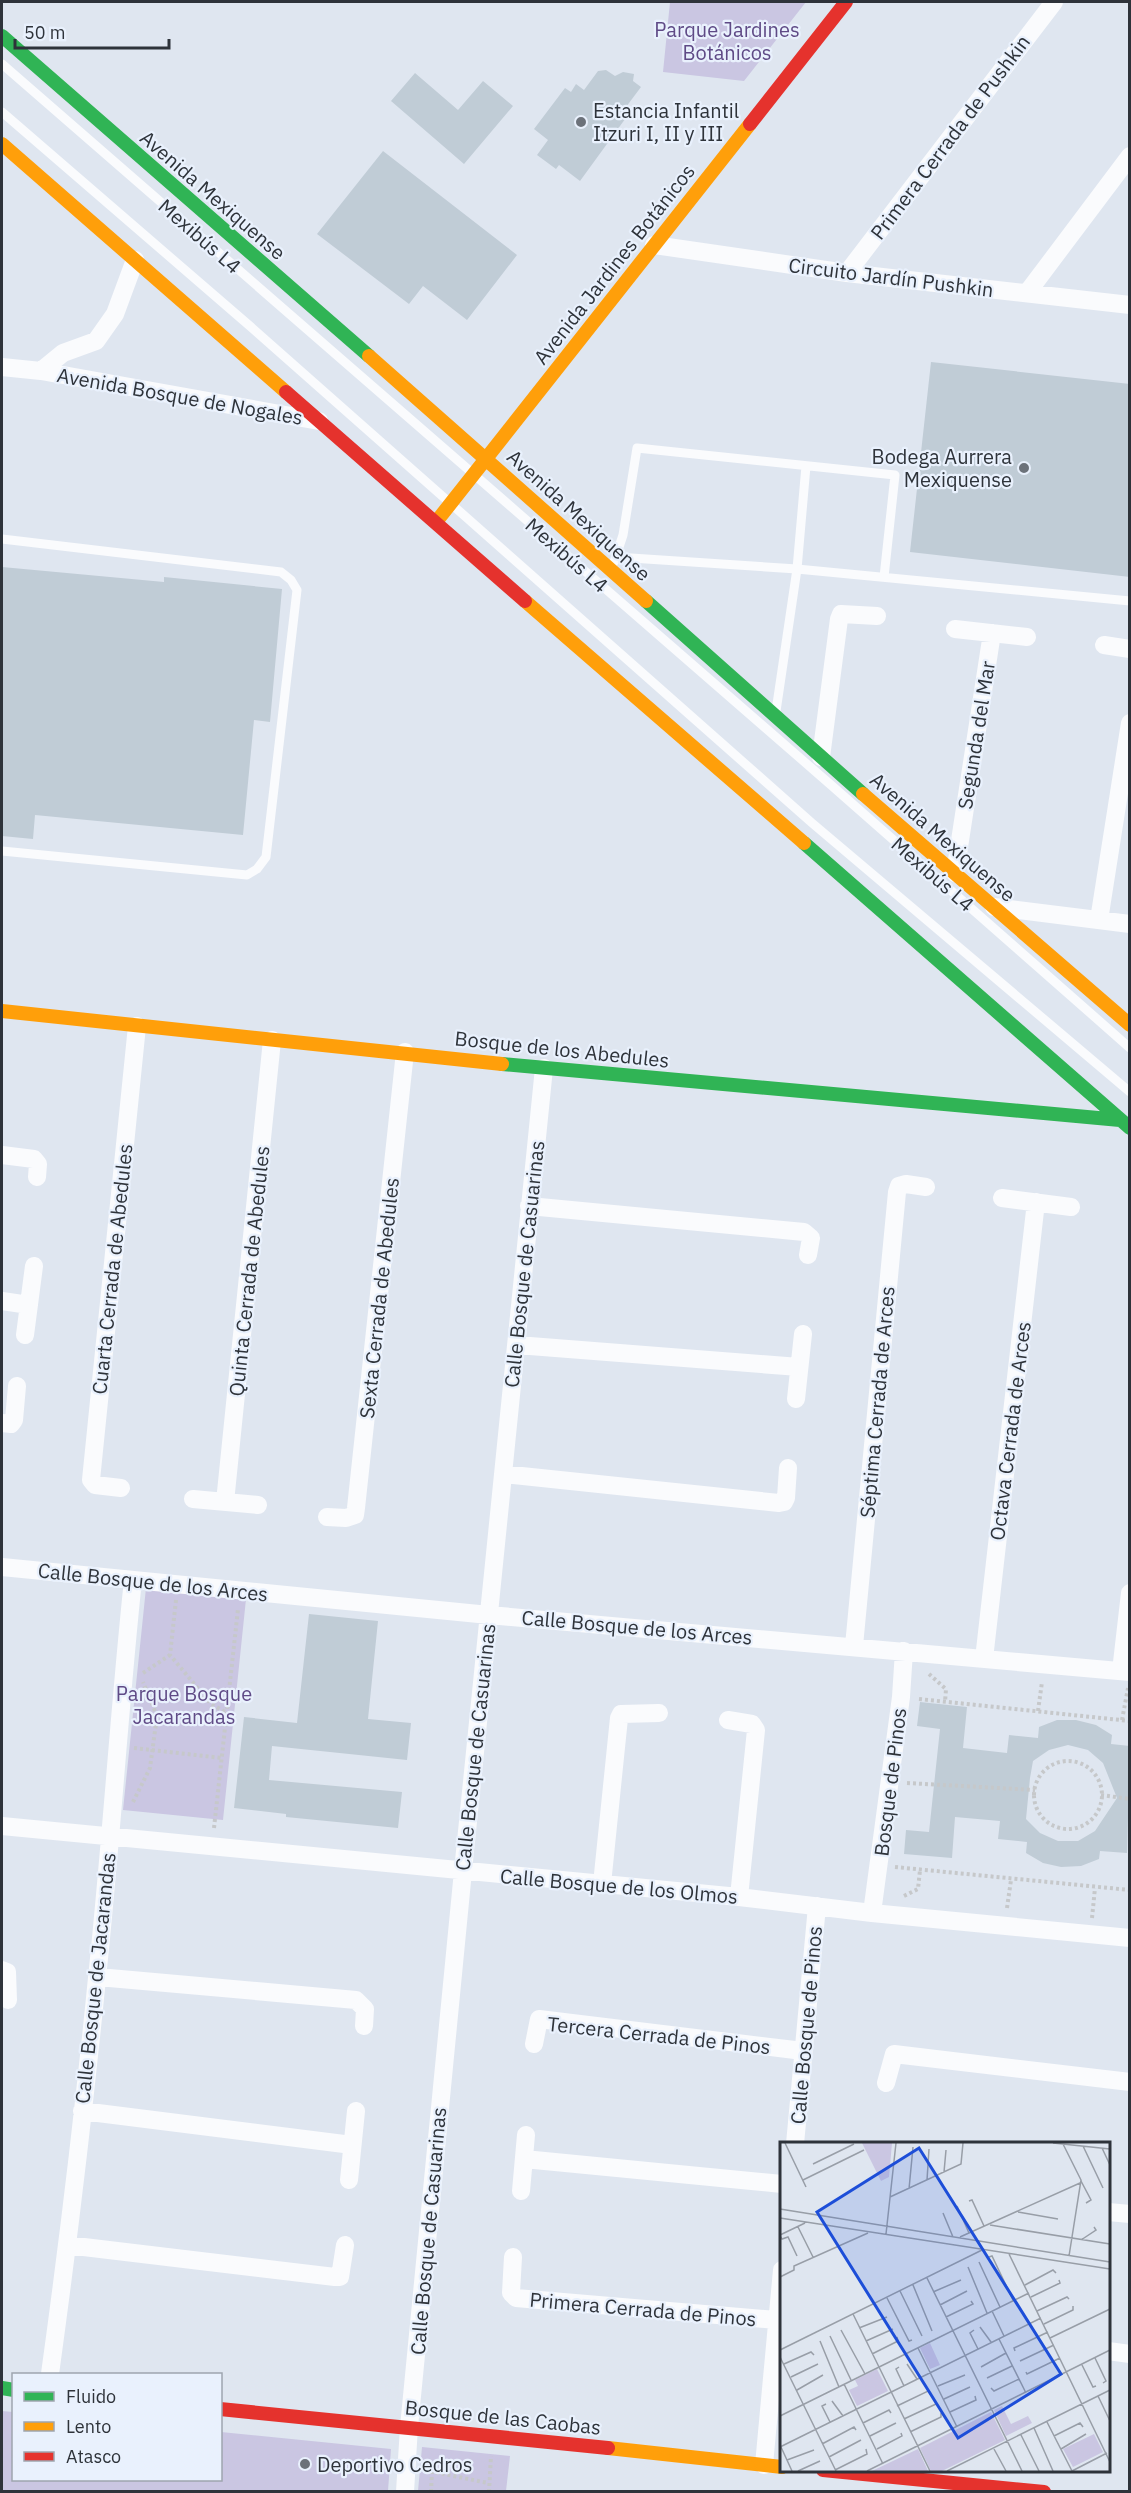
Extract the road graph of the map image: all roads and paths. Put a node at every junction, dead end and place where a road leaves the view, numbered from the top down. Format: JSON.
{"nodes":[{"id":1,"x":846,"y":2,"type":"edge"},
{"id":2,"x":1054,"y":2,"type":"edge"},
{"id":3,"x":2,"y":36,"type":"edge"},
{"id":4,"x":2,"y":64,"type":"edge"},
{"id":5,"x":2,"y":112,"type":"edge"},
{"id":6,"x":2,"y":144,"type":"edge"},
{"id":7,"x":1130,"y":156,"type":"edge"},
{"id":8,"x":654,"y":245,"type":"junction"},
{"id":9,"x":135,"y":260,"type":"junction"},
{"id":10,"x":847,"y":273,"type":"junction"},
{"id":11,"x":1027,"y":293,"type":"junction"},
{"id":12,"x":1130,"y":305,"type":"edge"},
{"id":13,"x":2,"y":367,"type":"edge"},
{"id":14,"x":40,"y":371,"type":"junction"},
{"id":15,"x":320,"y":421,"type":"junction"},
{"id":16,"x":486,"y":458,"type":"junction"},
{"id":17,"x":806,"y":466,"type":"junction"},
{"id":18,"x":474,"y":474,"type":"junction"},
{"id":19,"x":449,"y":504,"type":"junction"},
{"id":20,"x":436,"y":522,"type":"junction"},
{"id":21,"x":2,"y":539,"type":"edge"},
{"id":22,"x":613,"y":564,"type":"junction"},
{"id":23,"x":797,"y":569,"type":"junction"},
{"id":24,"x":884,"y":577,"type":"junction"},
{"id":25,"x":1130,"y":601,"type":"edge"},
{"id":26,"x":878,"y":616,"type":"dead end"},
{"id":27,"x":955,"y":629,"type":"dead end"},
{"id":28,"x":992,"y":633,"type":"junction"},
{"id":29,"x":1027,"y":637,"type":"dead end"},
{"id":30,"x":1104,"y":645,"type":"dead end"},
{"id":31,"x":1130,"y":649,"type":"edge"},
{"id":32,"x":775,"y":717,"type":"junction"},
{"id":33,"x":1130,"y":723,"type":"edge"},
{"id":34,"x":821,"y":757,"type":"junction"},
{"id":35,"x":2,"y":851,"type":"edge"},
{"id":36,"x":955,"y":873,"type":"junction"},
{"id":37,"x":994,"y":907,"type":"junction"},
{"id":38,"x":1099,"y":920,"type":"junction"},
{"id":39,"x":1130,"y":924,"type":"edge"},
{"id":40,"x":2,"y":1011,"type":"edge"},
{"id":41,"x":1130,"y":1025,"type":"edge"},
{"id":42,"x":137,"y":1026,"type":"junction"},
{"id":43,"x":272,"y":1040,"type":"junction"},
{"id":44,"x":1130,"y":1048,"type":"edge"},
{"id":45,"x":405,"y":1052,"type":"junction"},
{"id":46,"x":544,"y":1068,"type":"junction"},
{"id":47,"x":1130,"y":1092,"type":"edge"},
{"id":48,"x":1125,"y":1124,"type":"edge"},
{"id":49,"x":2,"y":1155,"type":"edge"},
{"id":50,"x":37,"y":1177,"type":"dead end"},
{"id":51,"x":926,"y":1187,"type":"dead end"},
{"id":52,"x":1002,"y":1198,"type":"dead end"},
{"id":53,"x":1036,"y":1202,"type":"junction"},
{"id":54,"x":529,"y":1206,"type":"junction"},
{"id":55,"x":1071,"y":1207,"type":"dead end"},
{"id":56,"x":808,"y":1256,"type":"dead end"},
{"id":57,"x":34,"y":1266,"type":"dead end"},
{"id":58,"x":2,"y":1301,"type":"edge"},
{"id":59,"x":29,"y":1305,"type":"junction"},
{"id":60,"x":25,"y":1335,"type":"dead end"},
{"id":61,"x":803,"y":1335,"type":"dead end"},
{"id":62,"x":518,"y":1345,"type":"junction"},
{"id":63,"x":799,"y":1367,"type":"junction"},
{"id":64,"x":17,"y":1386,"type":"dead end"},
{"id":65,"x":796,"y":1399,"type":"dead end"},
{"id":66,"x":2,"y":1424,"type":"edge"},
{"id":67,"x":788,"y":1468,"type":"dead end"},
{"id":68,"x":503,"y":1474,"type":"junction"},
{"id":69,"x":121,"y":1488,"type":"dead end"},
{"id":70,"x":193,"y":1498,"type":"dead end"},
{"id":71,"x":225,"y":1502,"type":"junction"},
{"id":72,"x":258,"y":1505,"type":"dead end"},
{"id":73,"x":327,"y":1517,"type":"dead end"},
{"id":74,"x":2,"y":1567,"type":"edge"},
{"id":75,"x":133,"y":1580,"type":"junction"},
{"id":76,"x":177,"y":1584,"type":"junction"},
{"id":77,"x":240,"y":1591,"type":"junction"},
{"id":78,"x":1130,"y":1593,"type":"edge"},
{"id":79,"x":489,"y":1615,"type":"junction"},
{"id":80,"x":854,"y":1646,"type":"junction"},
{"id":81,"x":904,"y":1651,"type":"junction"},
{"id":82,"x":170,"y":1655,"type":"junction"},
{"id":83,"x":984,"y":1659,"type":"junction"},
{"id":84,"x":1044,"y":1664,"type":"junction"},
{"id":85,"x":1127,"y":1674,"type":"edge"},
{"id":86,"x":901,"y":1697,"type":"junction"},
{"id":87,"x":1038,"y":1711,"type":"junction"},
{"id":88,"x":227,"y":1713,"type":"junction"},
{"id":89,"x":659,"y":1713,"type":"dead end"},
{"id":90,"x":728,"y":1720,"type":"dead end"},
{"id":91,"x":1122,"y":1720,"type":"junction"},
{"id":92,"x":1130,"y":1721,"type":"edge"},
{"id":93,"x":118,"y":1746,"type":"junction"},
{"id":94,"x":152,"y":1750,"type":"junction"},
{"id":95,"x":222,"y":1758,"type":"junction"},
{"id":96,"x":888,"y":1782,"type":"junction"},
{"id":97,"x":1035,"y":1790,"type":"junction"},
{"id":98,"x":1101,"y":1795,"type":"junction"},
{"id":99,"x":1130,"y":1799,"type":"edge"},
{"id":100,"x":132,"y":1805,"type":"dead end"},
{"id":101,"x":2,"y":1826,"type":"edge"},
{"id":102,"x":110,"y":1838,"type":"junction"},
{"id":103,"x":212,"y":1847,"type":"junction"},
{"id":104,"x":879,"y":1865,"type":"junction"},
{"id":105,"x":463,"y":1871,"type":"junction"},
{"id":106,"x":1011,"y":1880,"type":"junction"},
{"id":107,"x":602,"y":1884,"type":"junction"},
{"id":108,"x":1095,"y":1888,"type":"junction"},
{"id":109,"x":1130,"y":1890,"type":"edge"},
{"id":110,"x":739,"y":1897,"type":"junction"},
{"id":111,"x":817,"y":1906,"type":"junction"},
{"id":112,"x":872,"y":1913,"type":"junction"},
{"id":113,"x":1005,"y":1925,"type":"junction"},
{"id":114,"x":1090,"y":1933,"type":"junction"},
{"id":115,"x":1130,"y":1938,"type":"edge"},
{"id":116,"x":2,"y":1970,"type":"edge"},
{"id":117,"x":98,"y":1977,"type":"junction"},
{"id":118,"x":8,"y":2000,"type":"dead end"},
{"id":119,"x":364,"y":2026,"type":"dead end"},
{"id":120,"x":534,"y":2044,"type":"dead end"},
{"id":121,"x":803,"y":2051,"type":"junction"},
{"id":122,"x":1130,"y":2082,"type":"edge"},
{"id":123,"x":886,"y":2083,"type":"dead end"},
{"id":124,"x":82,"y":2111,"type":"junction"},
{"id":125,"x":356,"y":2111,"type":"dead end"},
{"id":126,"x":526,"y":2135,"type":"dead end"},
{"id":127,"x":795,"y":2142,"type":"edge"},
{"id":128,"x":352,"y":2145,"type":"junction"},
{"id":129,"x":524,"y":2158,"type":"junction"},
{"id":130,"x":349,"y":2180,"type":"dead end"},
{"id":131,"x":780,"y":2184,"type":"edge"},
{"id":132,"x":521,"y":2191,"type":"dead end"},
{"id":133,"x":1110,"y":2212,"type":"edge"},
{"id":134,"x":1130,"y":2214,"type":"edge"},
{"id":135,"x":67,"y":2245,"type":"junction"},
{"id":136,"x":345,"y":2245,"type":"dead end"},
{"id":137,"x":513,"y":2257,"type":"dead end"},
{"id":138,"x":780,"y":2287,"type":"edge"},
{"id":139,"x":776,"y":2320,"type":"junction"},
{"id":140,"x":1110,"y":2351,"type":"edge"},
{"id":141,"x":1130,"y":2354,"type":"edge"},
{"id":142,"x":50,"y":2373,"type":"edge"},
{"id":143,"x":222,"y":2409,"type":"edge"},
{"id":144,"x":409,"y":2427,"type":"junction"},
{"id":145,"x":492,"y":2435,"type":"junction"},
{"id":146,"x":772,"y":2466,"type":"edge"},
{"id":147,"x":408,"y":2468,"type":"junction"},
{"id":148,"x":432,"y":2471,"type":"junction"},
{"id":149,"x":843,"y":2472,"type":"edge"},
{"id":150,"x":488,"y":2483,"type":"junction"},
{"id":151,"x":405,"y":2492,"type":"edge"},
{"id":152,"x":431,"y":2492,"type":"edge"},
{"id":153,"x":489,"y":2492,"type":"edge"},
{"id":154,"x":1044,"y":2492,"type":"edge"}],
"edges":[{"from":1,"to":8,"type":"main road","name":"Avenida Jardines Botánicos"},
{"from":2,"to":10,"type":"street","name":"Primera Cerrada de Pushkin"},
{"from":3,"to":16,"type":"main road","name":"Avenida Mexiquense"},
{"from":4,"to":18,"type":"lane","name":"Mexibús L4"},
{"from":5,"to":19,"type":"lane","name":"Mexibús L4"},
{"from":6,"to":9,"type":"main road"},
{"from":7,"to":11,"type":"street"},
{"from":8,"to":10,"type":"street","name":"Circuito Jardín Pushkin"},
{"from":8,"to":16,"type":"main road","name":"Avenida Jardines Botánicos"},
{"from":9,"to":14,"type":"street","name":"Avenida Bosque de Nogales"},
{"from":9,"to":15,"type":"main road"},
{"from":10,"to":11,"type":"street","name":"Circuito Jardín Pushkin"},
{"from":11,"to":12,"type":"street","name":"Circuito Jardín Pushkin"},
{"from":13,"to":14,"type":"street","name":"Avenida Bosque de Nogales"},
{"from":14,"to":15,"type":"street","name":"Avenida Bosque de Nogales"},
{"from":15,"to":20,"type":"main road"},
{"from":16,"to":18,"type":"main road","name":"Avenida Jardines Botánicos"},
{"from":16,"to":22,"type":"main road","name":"Avenida Mexiquense"},
{"from":17,"to":22,"type":"lane"},
{"from":17,"to":23,"type":"lane"},
{"from":17,"to":24,"type":"lane"},
{"from":18,"to":19,"type":"main road","name":"Avenida Jardines Botánicos"},
{"from":18,"to":44,"type":"lane","name":"Mexibús L4"},
{"from":19,"to":20,"type":"main road","name":"Avenida Jardines Botánicos"},
{"from":19,"to":47,"type":"lane","name":"Mexibús L4"},
{"from":20,"to":48,"type":"main road"},
{"from":21,"to":35,"type":"lane"},
{"from":22,"to":23,"type":"lane"},
{"from":22,"to":32,"type":"main road","name":"Avenida Mexiquense"},
{"from":23,"to":24,"type":"lane"},
{"from":23,"to":32,"type":"lane"},
{"from":24,"to":25,"type":"lane"},
{"from":26,"to":34,"type":"street"},
{"from":27,"to":28,"type":"street","name":"Segunda del Mar"},
{"from":28,"to":29,"type":"street","name":"Segunda del Mar"},
{"from":28,"to":36,"type":"street","name":"Segunda del Mar"},
{"from":30,"to":31,"type":"street"},
{"from":32,"to":34,"type":"main road","name":"Avenida Mexiquense"},
{"from":33,"to":38,"type":"street"},
{"from":34,"to":36,"type":"main road","name":"Avenida Mexiquense"},
{"from":36,"to":37,"type":"main road","name":"Avenida Mexiquense"},
{"from":37,"to":38,"type":"street"},
{"from":37,"to":41,"type":"main road","name":"Avenida Mexiquense"},
{"from":38,"to":39,"type":"street"},
{"from":40,"to":42,"type":"main road","name":"Bosque de los Abedules"},
{"from":42,"to":43,"type":"main road","name":"Bosque de los Abedules"},
{"from":42,"to":69,"type":"street","name":"Cuarta Cerrada de Abedules"},
{"from":43,"to":45,"type":"main road","name":"Bosque de los Abedules"},
{"from":43,"to":71,"type":"street","name":"Quinta Cerrada de Abedules"},
{"from":45,"to":46,"type":"main road","name":"Bosque de los Abedules"},
{"from":45,"to":73,"type":"street","name":"Sexta Cerrada de Abedules"},
{"from":46,"to":48,"type":"main road","name":"Bosque de los Abedules"},
{"from":46,"to":54,"type":"street","name":"Calle Bosque de Casuarinas"},
{"from":49,"to":50,"type":"street"},
{"from":51,"to":80,"type":"street","name":"Séptima Cerrada de Arces"},
{"from":52,"to":53,"type":"street"},
{"from":53,"to":55,"type":"street"},
{"from":53,"to":83,"type":"street","name":"Octava Cerrada de Arces"},
{"from":54,"to":56,"type":"street"},
{"from":54,"to":62,"type":"street","name":"Calle Bosque de Casuarinas"},
{"from":57,"to":59,"type":"street"},
{"from":58,"to":59,"type":"street"},
{"from":59,"to":60,"type":"street"},
{"from":61,"to":63,"type":"street"},
{"from":62,"to":63,"type":"street"},
{"from":62,"to":68,"type":"street","name":"Calle Bosque de Casuarinas"},
{"from":63,"to":65,"type":"street"},
{"from":64,"to":66,"type":"street"},
{"from":67,"to":68,"type":"street"},
{"from":68,"to":79,"type":"street","name":"Calle Bosque de Casuarinas"},
{"from":70,"to":71,"type":"street"},
{"from":71,"to":72,"type":"street"},
{"from":74,"to":75,"type":"street","name":"Calle Bosque de los Arces"},
{"from":75,"to":76,"type":"street","name":"Calle Bosque de los Arces"},
{"from":75,"to":93,"type":"street","name":"Calle Bosque de Jacarandas"},
{"from":76,"to":77,"type":"street","name":"Calle Bosque de los Arces"},
{"from":76,"to":82,"type":"path"},
{"from":77,"to":79,"type":"street","name":"Calle Bosque de los Arces"},
{"from":77,"to":88,"type":"path"},
{"from":78,"to":85,"type":"street"},
{"from":79,"to":80,"type":"street","name":"Calle Bosque de los Arces"},
{"from":79,"to":105,"type":"street","name":"Calle Bosque de Casuarinas"},
{"from":80,"to":81,"type":"street","name":"Calle Bosque de los Arces"},
{"from":81,"to":83,"type":"street","name":"Calle Bosque de los Arces"},
{"from":81,"to":86,"type":"street","name":"Bosque de Pinos"},
{"from":82,"to":88,"type":"path"},
{"from":82,"to":94,"type":"path"},
{"from":83,"to":84,"type":"street","name":"Calle Bosque de los Arces"},
{"from":84,"to":85,"type":"street","name":"Calle Bosque de los Arces"},
{"from":84,"to":87,"type":"path"},
{"from":85,"to":91,"type":"path"},
{"from":86,"to":87,"type":"path"},
{"from":86,"to":96,"type":"street","name":"Bosque de Pinos"},
{"from":87,"to":91,"type":"path"},
{"from":88,"to":95,"type":"path"},
{"from":89,"to":107,"type":"street"},
{"from":90,"to":110,"type":"street"},
{"from":91,"to":92,"type":"path"},
{"from":93,"to":94,"type":"path"},
{"from":93,"to":102,"type":"street","name":"Calle Bosque de Jacarandas"},
{"from":94,"to":95,"type":"path"},
{"from":94,"to":100,"type":"path"},
{"from":95,"to":103,"type":"path"},
{"from":96,"to":97,"type":"path"},
{"from":96,"to":104,"type":"street","name":"Bosque de Pinos"},
{"from":97,"to":98,"type":"path"},
{"from":97,"to":98,"type":"path"},
{"from":98,"to":99,"type":"path"},
{"from":101,"to":102,"type":"street","name":"Calle Bosque de los Olmos"},
{"from":102,"to":103,"type":"street","name":"Calle Bosque de los Olmos"},
{"from":102,"to":117,"type":"street","name":"Calle Bosque de Jacarandas"},
{"from":103,"to":105,"type":"street","name":"Calle Bosque de los Olmos"},
{"from":104,"to":106,"type":"path"},
{"from":104,"to":112,"type":"street","name":"Bosque de Pinos"},
{"from":105,"to":107,"type":"street","name":"Calle Bosque de los Olmos"},
{"from":105,"to":144,"type":"street","name":"Calle Bosque de Casuarinas"},
{"from":106,"to":108,"type":"path"},
{"from":106,"to":113,"type":"path"},
{"from":107,"to":110,"type":"street","name":"Calle Bosque de los Olmos"},
{"from":108,"to":109,"type":"path"},
{"from":108,"to":114,"type":"path"},
{"from":110,"to":111,"type":"street","name":"Calle Bosque de los Olmos"},
{"from":111,"to":112,"type":"street","name":"Calle Bosque de los Olmos"},
{"from":111,"to":121,"type":"street","name":"Calle Bosque de Pinos"},
{"from":112,"to":113,"type":"street","name":"Calle Bosque de los Olmos"},
{"from":113,"to":114,"type":"street","name":"Calle Bosque de los Olmos"},
{"from":114,"to":115,"type":"street","name":"Calle Bosque de los Olmos"},
{"from":116,"to":118,"type":"street"},
{"from":117,"to":119,"type":"street"},
{"from":117,"to":124,"type":"street","name":"Calle Bosque de Jacarandas"},
{"from":120,"to":121,"type":"street","name":"Tercera Cerrada de Pinos"},
{"from":121,"to":127,"type":"street","name":"Calle Bosque de Pinos"},
{"from":122,"to":123,"type":"street"},
{"from":124,"to":128,"type":"street"},
{"from":124,"to":135,"type":"street","name":"Calle Bosque de Jacarandas"},
{"from":125,"to":128,"type":"street"},
{"from":126,"to":129,"type":"street"},
{"from":128,"to":130,"type":"street"},
{"from":129,"to":131,"type":"street"},
{"from":129,"to":132,"type":"street"},
{"from":133,"to":134,"type":"street"},
{"from":135,"to":136,"type":"street"},
{"from":135,"to":142,"type":"street","name":"Calle Bosque de Jacarandas"},
{"from":137,"to":139,"type":"street","name":"Primera Cerrada de Pinos"},
{"from":138,"to":139,"type":"street"},
{"from":139,"to":146,"type":"street"},
{"from":140,"to":141,"type":"street"},
{"from":143,"to":144,"type":"main road","name":"Bosque de las Caobas"},
{"from":144,"to":145,"type":"main road","name":"Bosque de las Caobas"},
{"from":144,"to":147,"type":"street","name":"Calle Bosque de Casuarinas"},
{"from":145,"to":146,"type":"main road","name":"Bosque de las Caobas"},
{"from":145,"to":150,"type":"path"},
{"from":147,"to":148,"type":"path"},
{"from":147,"to":151,"type":"street","name":"Calle Bosque de Casuarinas"},
{"from":148,"to":150,"type":"path"},
{"from":148,"to":152,"type":"path"},
{"from":149,"to":154,"type":"main road"},
{"from":150,"to":153,"type":"path"}]}
